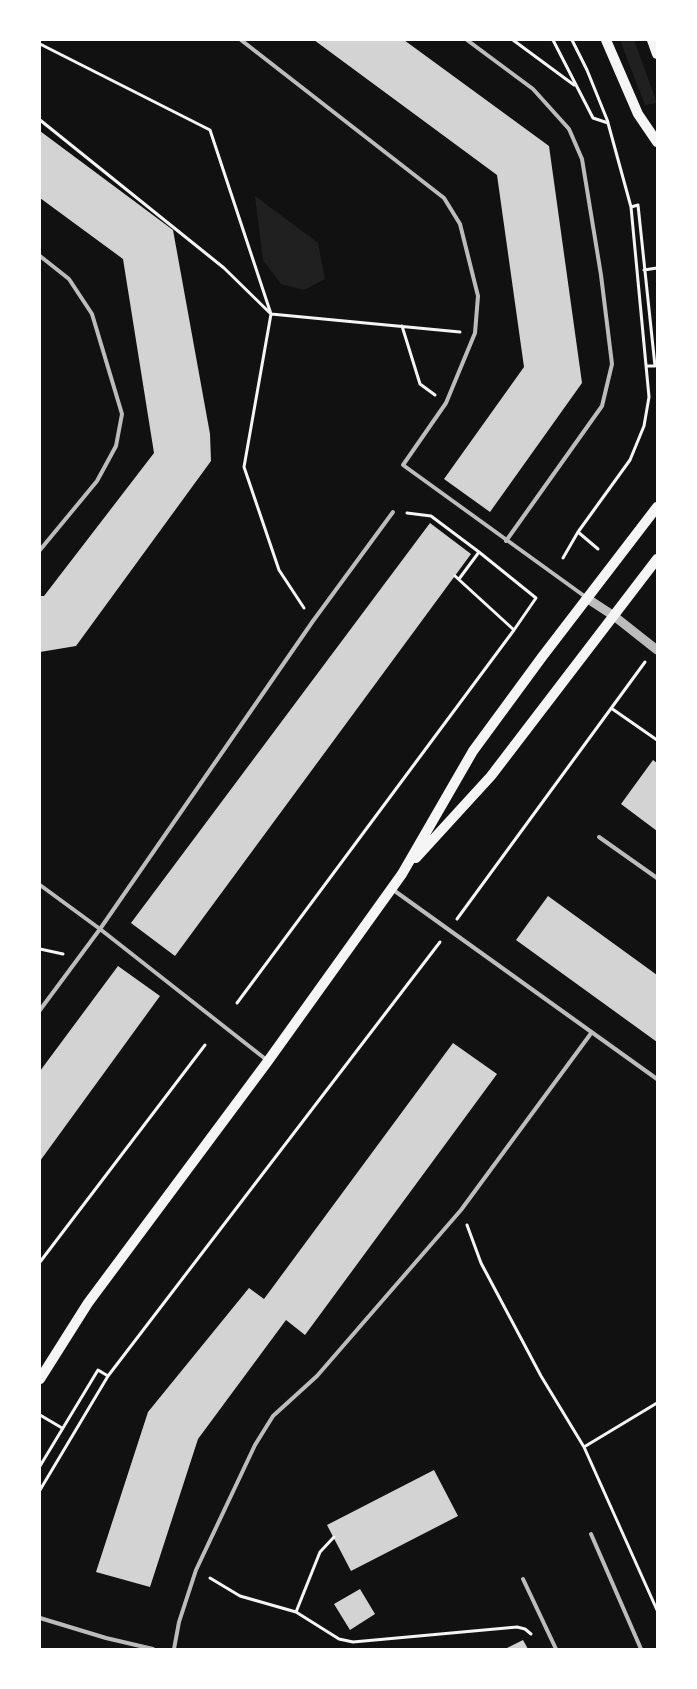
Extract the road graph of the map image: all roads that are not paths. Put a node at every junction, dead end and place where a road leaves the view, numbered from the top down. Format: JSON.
{"nodes":[{"id":1,"x":241,"y":40,"type":"edge"},
{"id":2,"x":467,"y":40,"type":"edge"},
{"id":3,"x":606,"y":40,"type":"edge"},
{"id":4,"x":652,"y":40,"type":"edge"},
{"id":5,"x":657,"y":54,"type":"edge"},
{"id":6,"x":657,"y":142,"type":"edge"},
{"id":7,"x":40,"y":256,"type":"edge"},
{"id":8,"x":657,"y":507,"type":"edge"},
{"id":9,"x":393,"y":512,"type":"road end"},
{"id":10,"x":506,"y":541,"type":"junction"},
{"id":11,"x":40,"y":550,"type":"edge"},
{"id":12,"x":657,"y":560,"type":"edge"},
{"id":13,"x":588,"y":599,"type":"junction"},
{"id":14,"x":614,"y":616,"type":"junction"},
{"id":15,"x":657,"y":650,"type":"edge"},
{"id":16,"x":599,"y":837,"type":"dead end"},
{"id":17,"x":402,"y":874,"type":"junction"},
{"id":18,"x":657,"y":878,"type":"edge"},
{"id":19,"x":40,"y":885,"type":"edge"},
{"id":20,"x":392,"y":889,"type":"junction"},
{"id":21,"x":100,"y":929,"type":"junction"},
{"id":22,"x":40,"y":1010,"type":"edge"},
{"id":23,"x":592,"y":1032,"type":"junction"},
{"id":24,"x":268,"y":1061,"type":"junction"},
{"id":25,"x":657,"y":1079,"type":"edge"},
{"id":26,"x":40,"y":1378,"type":"edge"},
{"id":27,"x":591,"y":1534,"type":"dead end"},
{"id":28,"x":523,"y":1579,"type":"dead end"},
{"id":29,"x":40,"y":1618,"type":"edge"},
{"id":30,"x":146,"y":1648,"type":"edge"},
{"id":31,"x":153,"y":1649,"type":"edge"},
{"id":32,"x":174,"y":1649,"type":"edge"},
{"id":33,"x":556,"y":1649,"type":"edge"},
{"id":34,"x":641,"y":1649,"type":"edge"}],
"edges":[{"from":1,"to":10,"type":"lane"},
{"from":2,"to":10,"type":"lane"},
{"from":3,"to":6,"type":"main road"},
{"from":4,"to":5,"type":"main road"},
{"from":7,"to":11,"type":"lane"},
{"from":8,"to":13,"type":"main road"},
{"from":9,"to":21,"type":"lane"},
{"from":10,"to":13,"type":"lane"},
{"from":12,"to":14,"type":"main road"},
{"from":13,"to":14,"type":"street"},
{"from":13,"to":17,"type":"main road"},
{"from":14,"to":15,"type":"street"},
{"from":14,"to":17,"type":"main road"},
{"from":16,"to":18,"type":"lane"},
{"from":17,"to":20,"type":"main road"},
{"from":19,"to":21,"type":"lane"},
{"from":20,"to":23,"type":"lane"},
{"from":20,"to":24,"type":"main road"},
{"from":21,"to":22,"type":"lane"},
{"from":21,"to":24,"type":"lane"},
{"from":23,"to":25,"type":"lane"},
{"from":23,"to":32,"type":"lane"},
{"from":24,"to":26,"type":"main road"},
{"from":27,"to":34,"type":"lane"},
{"from":28,"to":33,"type":"lane"},
{"from":29,"to":30,"type":"lane"},
{"from":30,"to":31,"type":"lane"}]}
